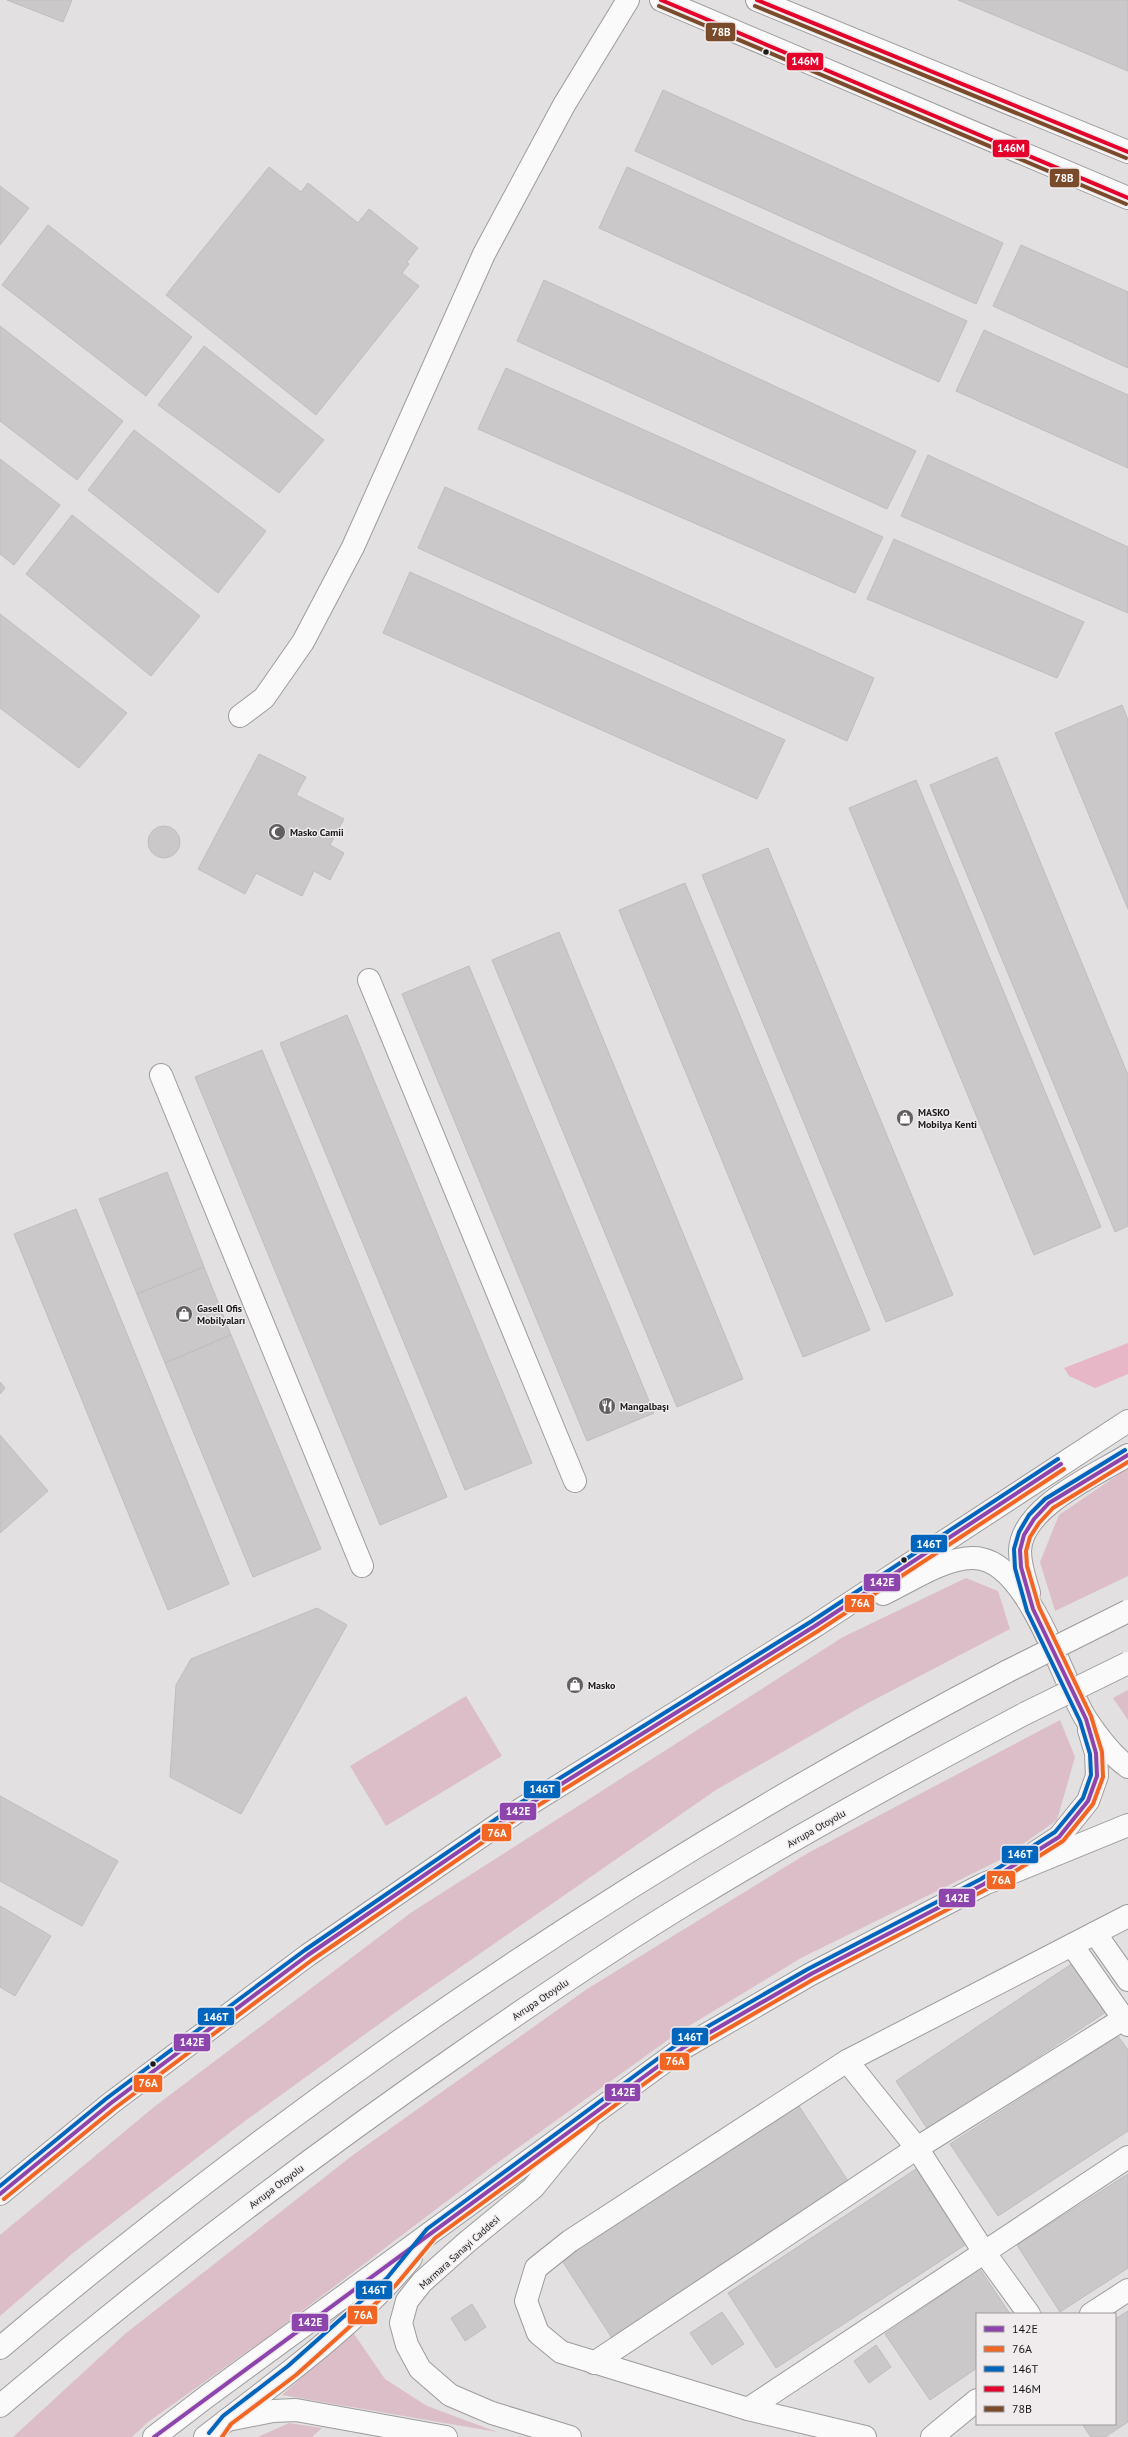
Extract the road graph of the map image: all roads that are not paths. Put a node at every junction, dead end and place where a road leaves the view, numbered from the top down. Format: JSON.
{"nodes":[{"id":1,"x":628,"y":0,"type":"edge"},
{"id":2,"x":661,"y":0,"type":"edge"},
{"id":3,"x":757,"y":0,"type":"edge"},
{"id":4,"x":1128,"y":152,"type":"edge"},
{"id":5,"x":1128,"y":198,"type":"edge"},
{"id":6,"x":240,"y":716,"type":"dead end"},
{"id":7,"x":370,"y":980,"type":"dead end"},
{"id":8,"x":161,"y":1075,"type":"dead end"},
{"id":9,"x":1128,"y":1421,"type":"edge"},
{"id":10,"x":1128,"y":1455,"type":"edge"},
{"id":11,"x":575,"y":1481,"type":"dead end"},
{"id":12,"x":362,"y":1566,"type":"dead end"},
{"id":13,"x":1033,"y":1609,"type":"junction"},
{"id":14,"x":1128,"y":1611,"type":"edge"},
{"id":15,"x":815,"y":1626,"type":"junction"},
{"id":16,"x":1128,"y":1663,"type":"edge"},
{"id":17,"x":1086,"y":1719,"type":"junction"},
{"id":18,"x":1128,"y":1767,"type":"edge"},
{"id":19,"x":1128,"y":1825,"type":"edge"},
{"id":20,"x":984,"y":1884,"type":"junction"},
{"id":21,"x":1128,"y":1916,"type":"edge"},
{"id":22,"x":1095,"y":1933,"type":"junction"},
{"id":23,"x":1072,"y":1945,"type":"junction"},
{"id":24,"x":1128,"y":1980,"type":"edge"},
{"id":25,"x":1127,"y":2020,"type":"edge"},
{"id":26,"x":847,"y":2060,"type":"junction"},
{"id":27,"x":110,"y":2104,"type":"junction"},
{"id":28,"x":593,"y":2116,"type":"junction"},
{"id":29,"x":917,"y":2148,"type":"junction"},
{"id":30,"x":1128,"y":2157,"type":"edge"},
{"id":31,"x":0,"y":2175,"type":"edge"},
{"id":32,"x":0,"y":2194,"type":"edge"},
{"id":33,"x":431,"y":2234,"type":"junction"},
{"id":34,"x":984,"y":2252,"type":"junction"},
{"id":35,"x":1128,"y":2290,"type":"edge"},
{"id":36,"x":1028,"y":2313,"type":"edge"},
{"id":37,"x":1093,"y":2313,"type":"edge"},
{"id":38,"x":0,"y":2348,"type":"edge"},
{"id":39,"x":594,"y":2363,"type":"junction"},
{"id":40,"x":976,"y":2401,"type":"edge"},
{"id":41,"x":0,"y":2406,"type":"edge"},
{"id":42,"x":748,"y":2409,"type":"junction"},
{"id":43,"x":221,"y":2428,"type":"edge"},
{"id":44,"x":154,"y":2437,"type":"edge"},
{"id":45,"x":204,"y":2437,"type":"edge"},
{"id":46,"x":446,"y":2437,"type":"edge"},
{"id":47,"x":570,"y":2437,"type":"edge"},
{"id":48,"x":865,"y":2437,"type":"edge"},
{"id":49,"x":932,"y":2437,"type":"edge"}],
"edges":[{"from":1,"to":6,"type":"main road"},
{"from":2,"to":5,"type":"main road"},
{"from":3,"to":4,"type":"main road"},
{"from":7,"to":11,"type":"main road"},
{"from":8,"to":12,"type":"main road"},
{"from":9,"to":15,"type":"main road"},
{"from":10,"to":13,"type":"main road"},
{"from":13,"to":15,"type":"main road"},
{"from":13,"to":17,"type":"main road"},
{"from":14,"to":38,"type":"main road","bridge":true},
{"from":15,"to":27,"type":"main road"},
{"from":16,"to":41,"type":"main road","name":"Avrupa Otoyolu","bridge":true},
{"from":17,"to":18,"type":"main road"},
{"from":17,"to":20,"type":"main road"},
{"from":19,"to":20,"type":"main road"},
{"from":20,"to":28,"type":"main road"},
{"from":21,"to":22,"type":"main road"},
{"from":22,"to":23,"type":"main road"},
{"from":22,"to":24,"type":"main road"},
{"from":23,"to":25,"type":"main road"},
{"from":23,"to":26,"type":"main road"},
{"from":25,"to":29,"type":"main road"},
{"from":26,"to":29,"type":"main road"},
{"from":26,"to":39,"type":"main road"},
{"from":27,"to":31,"type":"main road"},
{"from":27,"to":32,"type":"main road"},
{"from":28,"to":33,"type":"main road"},
{"from":28,"to":47,"type":"main road","name":"Marmara Sanayi Caddesi"},
{"from":29,"to":34,"type":"main road"},
{"from":29,"to":39,"type":"main road"},
{"from":30,"to":34,"type":"main road"},
{"from":33,"to":43,"type":"main road"},
{"from":33,"to":44,"type":"main road"},
{"from":34,"to":36,"type":"main road"},
{"from":34,"to":42,"type":"main road"},
{"from":35,"to":37,"type":"main road"},
{"from":39,"to":42,"type":"main road"},
{"from":40,"to":49,"type":"main road"},
{"from":42,"to":48,"type":"main road"},
{"from":43,"to":45,"type":"main road"},
{"from":43,"to":46,"type":"main road"}]}
